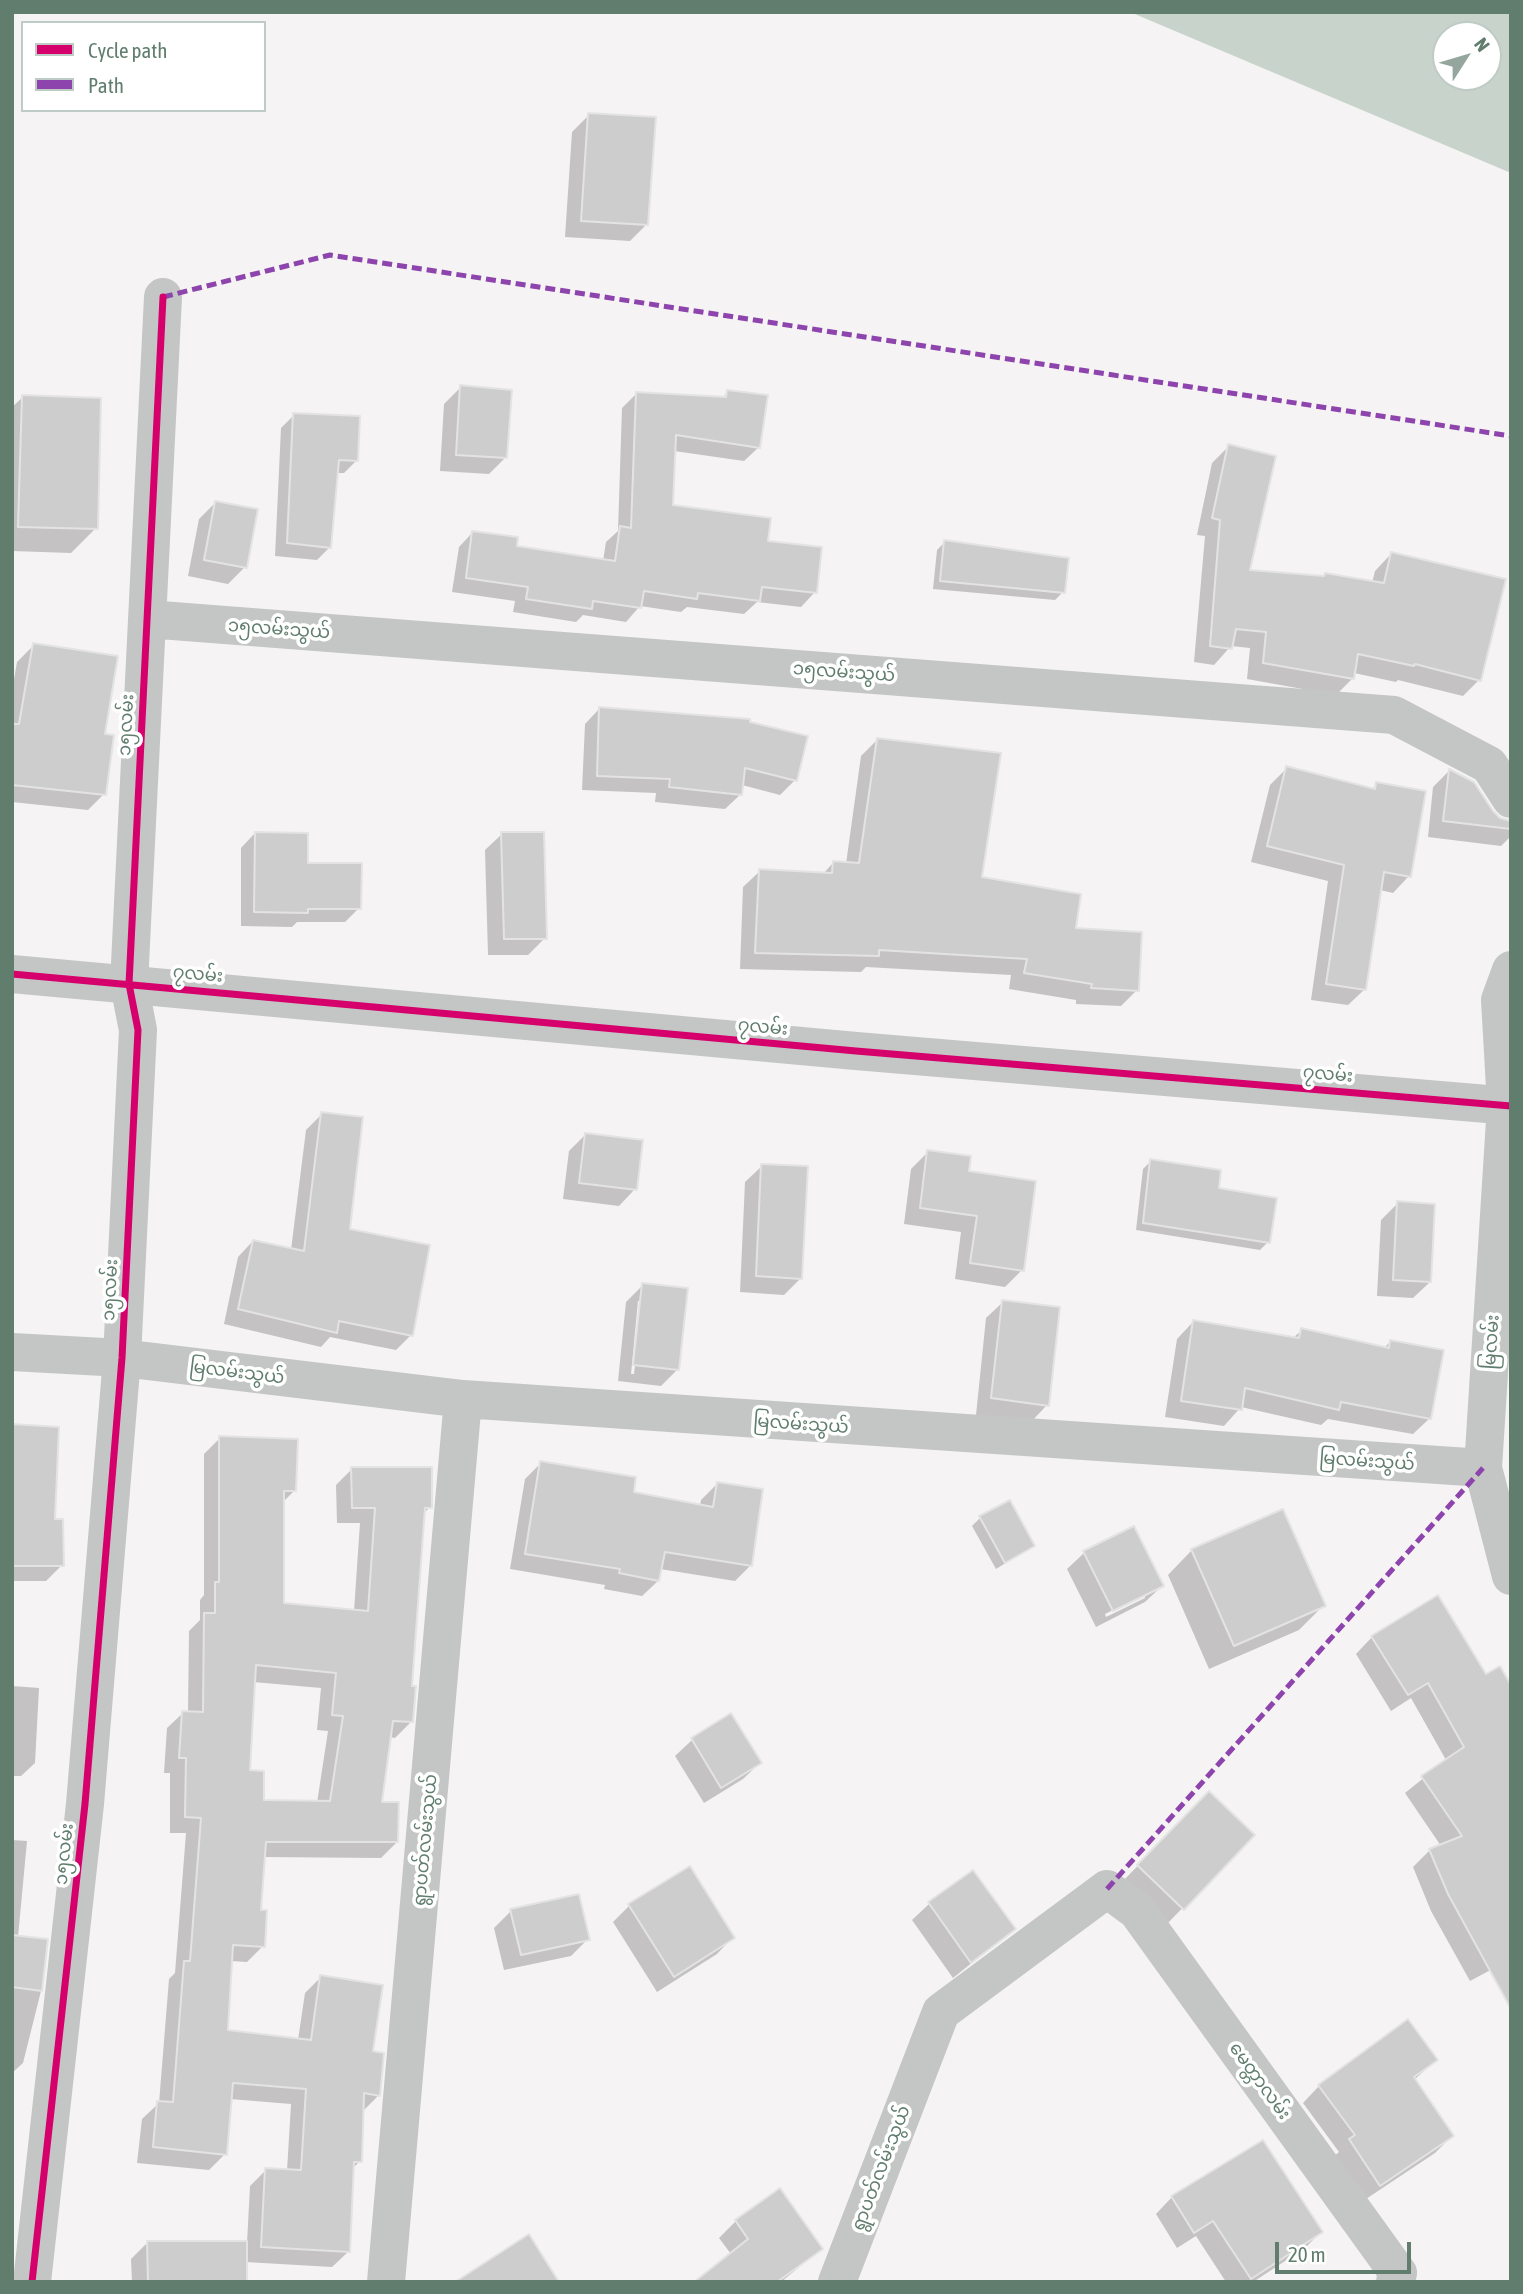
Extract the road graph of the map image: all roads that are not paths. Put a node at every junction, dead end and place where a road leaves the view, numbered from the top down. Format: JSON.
{"nodes":[{"id":1,"x":163,"y":297,"type":"dead end"},
{"id":2,"x":147,"y":619,"type":"junction"},
{"id":3,"x":1511,"y":799,"type":"edge"},
{"id":4,"x":1511,"y":970,"type":"edge"},
{"id":5,"x":12,"y":974,"type":"edge"},
{"id":6,"x":129,"y":984,"type":"junction"},
{"id":7,"x":1509,"y":1105,"type":"edge"},
{"id":8,"x":12,"y":1352,"type":"edge"},
{"id":9,"x":122,"y":1358,"type":"junction"},
{"id":10,"x":464,"y":1399,"type":"junction"},
{"id":11,"x":1483,"y":1468,"type":"junction"},
{"id":12,"x":1511,"y":1576,"type":"edge"},
{"id":13,"x":1107,"y":1889,"type":"joint"},
{"id":14,"x":32,"y":2282,"type":"edge"},
{"id":15,"x":386,"y":2282,"type":"edge"},
{"id":16,"x":837,"y":2282,"type":"edge"},
{"id":17,"x":1395,"y":2282,"type":"edge"}],
"edges":[{"from":1,"to":2,"type":"street","name":"၁၅လမ်း"},
{"from":2,"to":3,"type":"street","name":"၁၅လမ်းသွယ်"},
{"from":2,"to":6,"type":"street","name":"၁၅လမ်း"},
{"from":4,"to":7,"type":"street"},
{"from":5,"to":6,"type":"street","name":"၇လမ်း"},
{"from":6,"to":7,"type":"street","name":"၇လမ်း"},
{"from":6,"to":9,"type":"street","name":"၁၅လမ်း"},
{"from":7,"to":11,"type":"street","name":"မြလမ်း"},
{"from":8,"to":9,"type":"street","name":"မြလမ်းသွယ်"},
{"from":9,"to":10,"type":"street","name":"မြလမ်းသွယ်"},
{"from":9,"to":14,"type":"street","name":"၁၅လမ်း"},
{"from":10,"to":11,"type":"street","name":"မြလမ်းသွယ်"},
{"from":10,"to":15,"type":"street","name":"ရွာပတ်လမ်းသွယ်"},
{"from":11,"to":12,"type":"street","name":"မြလမ်း"},
{"from":13,"to":16,"type":"street","name":"ရွာပတ်လမ်းသွယ်"},
{"from":13,"to":17,"type":"street","name":"မေတ္တာလမ်း"}]}
